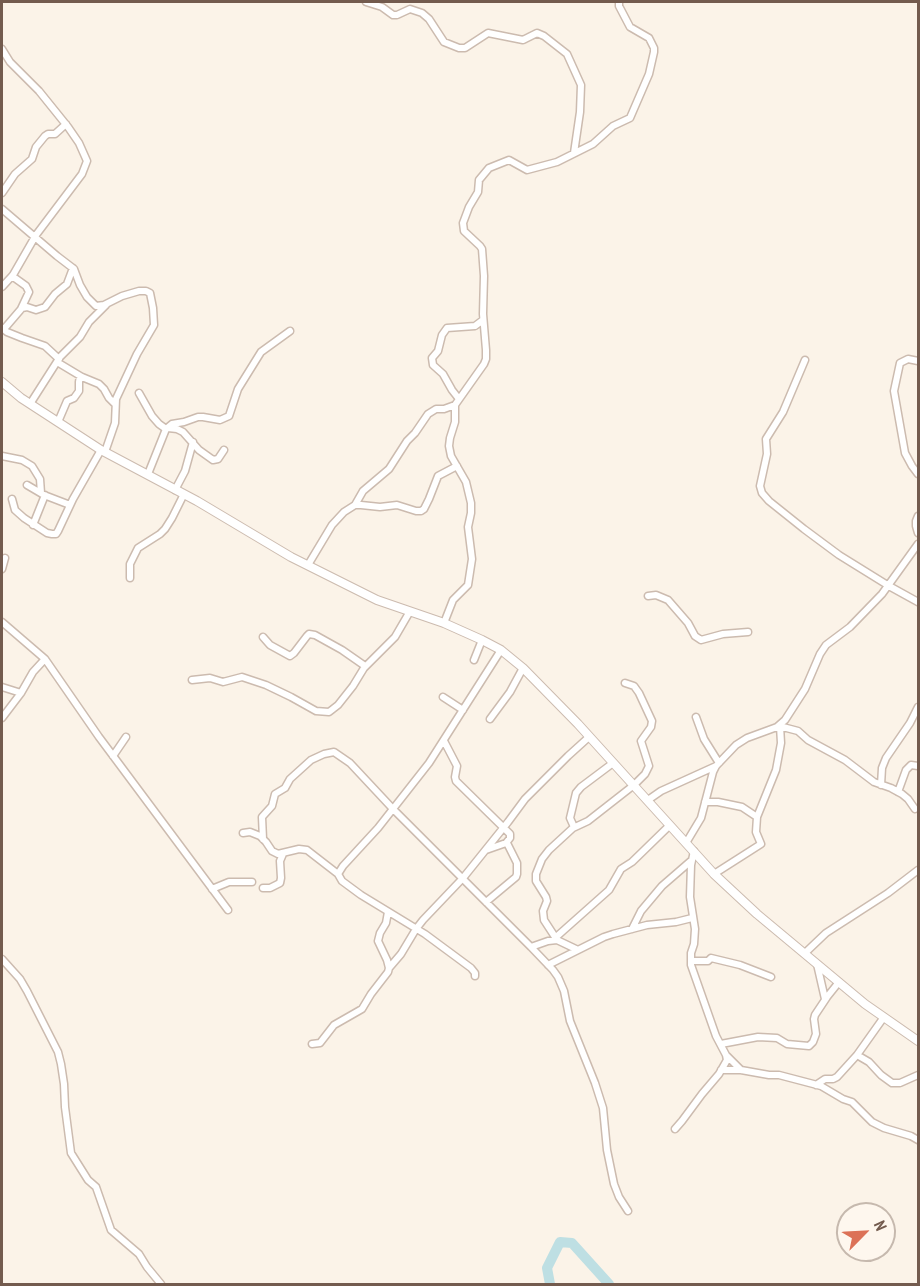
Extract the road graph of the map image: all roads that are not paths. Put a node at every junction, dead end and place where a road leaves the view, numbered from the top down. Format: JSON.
{"nodes":[{"id":1,"x":366,"y":2,"type":"edge"},
{"id":2,"x":619,"y":2,"type":"edge"},
{"id":3,"x":2,"y":49,"type":"edge"},
{"id":4,"x":66,"y":124,"type":"junction"},
{"id":5,"x":574,"y":153,"type":"junction"},
{"id":6,"x":2,"y":193,"type":"edge"},
{"id":7,"x":2,"y":209,"type":"edge"},
{"id":8,"x":35,"y":237,"type":"junction"},
{"id":9,"x":73,"y":268,"type":"junction"},
{"id":10,"x":12,"y":276,"type":"junction"},
{"id":11,"x":2,"y":287,"type":"edge"},
{"id":12,"x":106,"y":305,"type":"junction"},
{"id":13,"x":21,"y":309,"type":"junction"},
{"id":14,"x":483,"y":320,"type":"junction"},
{"id":15,"x":3,"y":328,"type":"edge"},
{"id":16,"x":290,"y":331,"type":"dead end"},
{"id":17,"x":58,"y":360,"type":"junction"},
{"id":18,"x":805,"y":360,"type":"dead end"},
{"id":19,"x":918,"y":361,"type":"edge"},
{"id":20,"x":80,"y":376,"type":"junction"},
{"id":21,"x":2,"y":382,"type":"edge"},
{"id":22,"x":139,"y":393,"type":"dead end"},
{"id":23,"x":457,"y":402,"type":"junction"},
{"id":24,"x":30,"y":404,"type":"junction"},
{"id":25,"x":115,"y":404,"type":"junction"},
{"id":26,"x":58,"y":422,"type":"junction"},
{"id":27,"x":167,"y":428,"type":"junction"},
{"id":28,"x":193,"y":442,"type":"junction"},
{"id":29,"x":224,"y":450,"type":"dead end"},
{"id":30,"x":103,"y":451,"type":"junction"},
{"id":31,"x":2,"y":456,"type":"edge"},
{"id":32,"x":457,"y":466,"type":"junction"},
{"id":33,"x":148,"y":474,"type":"junction"},
{"id":34,"x":918,"y":474,"type":"edge"},
{"id":35,"x":27,"y":485,"type":"dead end"},
{"id":36,"x":175,"y":490,"type":"junction"},
{"id":37,"x":43,"y":494,"type":"junction"},
{"id":38,"x":184,"y":494,"type":"junction"},
{"id":39,"x":12,"y":499,"type":"dead end"},
{"id":40,"x":70,"y":506,"type":"junction"},
{"id":41,"x":355,"y":506,"type":"junction"},
{"id":42,"x":918,"y":516,"type":"edge"},
{"id":43,"x":33,"y":525,"type":"junction"},
{"id":44,"x":918,"y":533,"type":"edge"},
{"id":45,"x":918,"y":544,"type":"edge"},
{"id":46,"x":5,"y":558,"type":"dead end"},
{"id":47,"x":308,"y":565,"type":"junction"},
{"id":48,"x":2,"y":569,"type":"edge"},
{"id":49,"x":130,"y":578,"type":"dead end"},
{"id":50,"x":888,"y":586,"type":"junction"},
{"id":51,"x":648,"y":596,"type":"dead end"},
{"id":52,"x":918,"y":602,"type":"edge"},
{"id":53,"x":409,"y":613,"type":"junction"},
{"id":54,"x":2,"y":622,"type":"edge"},
{"id":55,"x":444,"y":623,"type":"junction"},
{"id":56,"x":748,"y":632,"type":"dead end"},
{"id":57,"x":263,"y":636,"type":"dead end"},
{"id":58,"x":482,"y":640,"type":"junction"},
{"id":59,"x":501,"y":650,"type":"junction"},
{"id":60,"x":45,"y":659,"type":"junction"},
{"id":61,"x":474,"y":660,"type":"dead end"},
{"id":62,"x":365,"y":666,"type":"junction"},
{"id":63,"x":523,"y":668,"type":"junction"},
{"id":64,"x":192,"y":680,"type":"dead end"},
{"id":65,"x":625,"y":683,"type":"dead end"},
{"id":66,"x":2,"y":687,"type":"edge"},
{"id":67,"x":21,"y":693,"type":"junction"},
{"id":68,"x":443,"y":698,"type":"dead end"},
{"id":69,"x":918,"y":707,"type":"edge"},
{"id":70,"x":463,"y":710,"type":"junction"},
{"id":71,"x":696,"y":717,"type":"dead end"},
{"id":72,"x":2,"y":718,"type":"edge"},
{"id":73,"x":490,"y":719,"type":"dead end"},
{"id":74,"x":780,"y":726,"type":"junction"},
{"id":75,"x":126,"y":737,"type":"dead end"},
{"id":76,"x":589,"y":737,"type":"junction"},
{"id":77,"x":444,"y":741,"type":"junction"},
{"id":78,"x":113,"y":756,"type":"junction"},
{"id":79,"x":613,"y":763,"type":"junction"},
{"id":80,"x":717,"y":764,"type":"junction"},
{"id":81,"x":918,"y":766,"type":"edge"},
{"id":82,"x":634,"y":785,"type":"junction"},
{"id":83,"x":881,"y":785,"type":"junction"},
{"id":84,"x":898,"y":792,"type":"junction"},
{"id":85,"x":648,"y":800,"type":"junction"},
{"id":86,"x":705,"y":802,"type":"junction"},
{"id":87,"x":393,"y":809,"type":"junction"},
{"id":88,"x":915,"y":809,"type":"dead end"},
{"id":89,"x":757,"y":817,"type":"junction"},
{"id":90,"x":669,"y":826,"type":"junction"},
{"id":91,"x":504,"y":827,"type":"junction"},
{"id":92,"x":572,"y":829,"type":"junction"},
{"id":93,"x":243,"y":833,"type":"dead end"},
{"id":94,"x":263,"y":839,"type":"junction"},
{"id":95,"x":507,"y":843,"type":"junction"},
{"id":96,"x":686,"y":843,"type":"junction"},
{"id":97,"x":486,"y":850,"type":"junction"},
{"id":98,"x":283,"y":854,"type":"junction"},
{"id":99,"x":693,"y":855,"type":"junction"},
{"id":100,"x":918,"y":870,"type":"edge"},
{"id":101,"x":338,"y":874,"type":"junction"},
{"id":102,"x":714,"y":874,"type":"junction"},
{"id":103,"x":918,"y":876,"type":"edge"},
{"id":104,"x":909,"y":877,"type":"junction"},
{"id":105,"x":463,"y":878,"type":"junction"},
{"id":106,"x":252,"y":882,"type":"dead end"},
{"id":107,"x":263,"y":888,"type":"dead end"},
{"id":108,"x":212,"y":889,"type":"junction"},
{"id":109,"x":486,"y":902,"type":"junction"},
{"id":110,"x":228,"y":910,"type":"dead end"},
{"id":111,"x":388,"y":912,"type":"junction"},
{"id":112,"x":692,"y":918,"type":"junction"},
{"id":113,"x":416,"y":929,"type":"junction"},
{"id":114,"x":632,"y":929,"type":"junction"},
{"id":115,"x":556,"y":939,"type":"junction"},
{"id":116,"x":531,"y":947,"type":"junction"},
{"id":117,"x":578,"y":950,"type":"junction"},
{"id":118,"x":805,"y":952,"type":"junction"},
{"id":119,"x":2,"y":959,"type":"edge"},
{"id":120,"x":691,"y":961,"type":"junction"},
{"id":121,"x":817,"y":963,"type":"junction"},
{"id":122,"x":548,"y":965,"type":"junction"},
{"id":123,"x":389,"y":968,"type":"junction"},
{"id":124,"x":474,"y":976,"type":"dead end"},
{"id":125,"x":771,"y":977,"type":"dead end"},
{"id":126,"x":839,"y":982,"type":"junction"},
{"id":127,"x":825,"y":999,"type":"junction"},
{"id":128,"x":884,"y":1017,"type":"junction"},
{"id":129,"x":918,"y":1041,"type":"edge"},
{"id":130,"x":312,"y":1044,"type":"dead end"},
{"id":131,"x":721,"y":1044,"type":"junction"},
{"id":132,"x":726,"y":1055,"type":"junction"},
{"id":133,"x":857,"y":1055,"type":"junction"},
{"id":134,"x":721,"y":1070,"type":"junction"},
{"id":135,"x":741,"y":1070,"type":"junction"},
{"id":136,"x":918,"y":1075,"type":"edge"},
{"id":137,"x":816,"y":1085,"type":"junction"},
{"id":138,"x":675,"y":1129,"type":"dead end"},
{"id":139,"x":918,"y":1140,"type":"edge"},
{"id":140,"x":628,"y":1211,"type":"dead end"},
{"id":141,"x":161,"y":1284,"type":"edge"}],
"edges":[{"from":1,"to":5,"type":"street"},
{"from":2,"to":5,"type":"street"},
{"from":3,"to":4,"type":"street"},
{"from":4,"to":6,"type":"street"},
{"from":4,"to":8,"type":"street"},
{"from":5,"to":14,"type":"street"},
{"from":7,"to":8,"type":"street"},
{"from":8,"to":9,"type":"street"},
{"from":8,"to":10,"type":"street"},
{"from":9,"to":12,"type":"street"},
{"from":9,"to":13,"type":"street"},
{"from":10,"to":11,"type":"street"},
{"from":10,"to":13,"type":"street"},
{"from":12,"to":17,"type":"street"},
{"from":12,"to":25,"type":"street"},
{"from":13,"to":15,"type":"street"},
{"from":14,"to":23,"type":"street"},
{"from":14,"to":23,"type":"street"},
{"from":15,"to":17,"type":"street"},
{"from":16,"to":27,"type":"street"},
{"from":17,"to":20,"type":"street"},
{"from":17,"to":24,"type":"street"},
{"from":18,"to":50,"type":"street"},
{"from":19,"to":34,"type":"street"},
{"from":20,"to":25,"type":"street"},
{"from":20,"to":26,"type":"street"},
{"from":21,"to":24,"type":"street"},
{"from":22,"to":27,"type":"street"},
{"from":23,"to":32,"type":"street"},
{"from":23,"to":41,"type":"street"},
{"from":24,"to":26,"type":"street"},
{"from":25,"to":30,"type":"street"},
{"from":26,"to":30,"type":"street"},
{"from":27,"to":28,"type":"street"},
{"from":27,"to":33,"type":"street"},
{"from":28,"to":29,"type":"street"},
{"from":28,"to":36,"type":"street"},
{"from":30,"to":33,"type":"street"},
{"from":30,"to":40,"type":"street"},
{"from":31,"to":37,"type":"street"},
{"from":32,"to":41,"type":"street"},
{"from":32,"to":55,"type":"street"},
{"from":33,"to":36,"type":"street"},
{"from":35,"to":37,"type":"street"},
{"from":36,"to":38,"type":"street"},
{"from":37,"to":40,"type":"street"},
{"from":37,"to":43,"type":"street"},
{"from":38,"to":47,"type":"street"},
{"from":38,"to":49,"type":"street"},
{"from":39,"to":43,"type":"street"},
{"from":40,"to":43,"type":"street"},
{"from":41,"to":47,"type":"street"},
{"from":42,"to":44,"type":"street"},
{"from":45,"to":50,"type":"street"},
{"from":46,"to":48,"type":"street"},
{"from":47,"to":53,"type":"street"},
{"from":50,"to":52,"type":"street"},
{"from":50,"to":74,"type":"street"},
{"from":51,"to":56,"type":"street"},
{"from":53,"to":55,"type":"street"},
{"from":53,"to":62,"type":"street"},
{"from":54,"to":60,"type":"street"},
{"from":55,"to":58,"type":"street"},
{"from":57,"to":62,"type":"street"},
{"from":58,"to":59,"type":"street"},
{"from":58,"to":61,"type":"street"},
{"from":59,"to":63,"type":"street"},
{"from":59,"to":70,"type":"street"},
{"from":60,"to":67,"type":"street"},
{"from":60,"to":78,"type":"street"},
{"from":62,"to":64,"type":"street"},
{"from":63,"to":73,"type":"street"},
{"from":63,"to":76,"type":"street"},
{"from":65,"to":82,"type":"street"},
{"from":66,"to":67,"type":"street"},
{"from":67,"to":72,"type":"street"},
{"from":68,"to":70,"type":"street"},
{"from":69,"to":83,"type":"street"},
{"from":70,"to":77,"type":"street"},
{"from":71,"to":80,"type":"street"},
{"from":74,"to":80,"type":"street"},
{"from":74,"to":83,"type":"street"},
{"from":74,"to":89,"type":"street"},
{"from":75,"to":78,"type":"street"},
{"from":76,"to":79,"type":"street"},
{"from":76,"to":91,"type":"street"},
{"from":77,"to":87,"type":"street"},
{"from":77,"to":91,"type":"street"},
{"from":78,"to":108,"type":"street"},
{"from":79,"to":82,"type":"street"},
{"from":79,"to":92,"type":"street"},
{"from":80,"to":85,"type":"street"},
{"from":80,"to":86,"type":"street"},
{"from":81,"to":84,"type":"street"},
{"from":82,"to":85,"type":"street"},
{"from":82,"to":92,"type":"street"},
{"from":83,"to":84,"type":"street"},
{"from":84,"to":88,"type":"street"},
{"from":85,"to":90,"type":"street"},
{"from":86,"to":89,"type":"street"},
{"from":86,"to":96,"type":"street"},
{"from":87,"to":94,"type":"street"},
{"from":87,"to":101,"type":"street"},
{"from":87,"to":105,"type":"street"},
{"from":89,"to":102,"type":"street"},
{"from":90,"to":96,"type":"street"},
{"from":90,"to":115,"type":"street"},
{"from":91,"to":95,"type":"street"},
{"from":91,"to":97,"type":"street"},
{"from":92,"to":115,"type":"street"},
{"from":93,"to":94,"type":"street"},
{"from":94,"to":98,"type":"street"},
{"from":95,"to":97,"type":"street"},
{"from":95,"to":109,"type":"street"},
{"from":96,"to":99,"type":"street"},
{"from":97,"to":105,"type":"street"},
{"from":98,"to":101,"type":"street"},
{"from":98,"to":107,"type":"street"},
{"from":99,"to":102,"type":"street"},
{"from":99,"to":112,"type":"street"},
{"from":99,"to":114,"type":"street"},
{"from":100,"to":104,"type":"street"},
{"from":101,"to":111,"type":"street"},
{"from":102,"to":118,"type":"street"},
{"from":103,"to":104,"type":"street"},
{"from":104,"to":118,"type":"street"},
{"from":105,"to":109,"type":"street"},
{"from":105,"to":113,"type":"street"},
{"from":106,"to":108,"type":"street"},
{"from":108,"to":110,"type":"street"},
{"from":109,"to":116,"type":"street"},
{"from":111,"to":113,"type":"street"},
{"from":111,"to":123,"type":"street"},
{"from":112,"to":114,"type":"street"},
{"from":112,"to":120,"type":"street"},
{"from":113,"to":123,"type":"street"},
{"from":113,"to":124,"type":"street"},
{"from":114,"to":117,"type":"street"},
{"from":115,"to":116,"type":"street"},
{"from":115,"to":117,"type":"street"},
{"from":116,"to":122,"type":"street"},
{"from":117,"to":122,"type":"street"},
{"from":118,"to":121,"type":"street"},
{"from":119,"to":141,"type":"street"},
{"from":120,"to":125,"type":"street"},
{"from":120,"to":131,"type":"street"},
{"from":121,"to":126,"type":"street"},
{"from":121,"to":127,"type":"street"},
{"from":122,"to":140,"type":"street"},
{"from":123,"to":130,"type":"street"},
{"from":126,"to":127,"type":"street"},
{"from":126,"to":128,"type":"street"},
{"from":127,"to":131,"type":"street"},
{"from":128,"to":129,"type":"street"},
{"from":128,"to":133,"type":"street"},
{"from":131,"to":132,"type":"street"},
{"from":132,"to":134,"type":"street"},
{"from":132,"to":135,"type":"street"},
{"from":133,"to":136,"type":"street"},
{"from":133,"to":137,"type":"street"},
{"from":134,"to":135,"type":"street"},
{"from":134,"to":138,"type":"street"},
{"from":135,"to":137,"type":"street"},
{"from":137,"to":139,"type":"street"}]}
